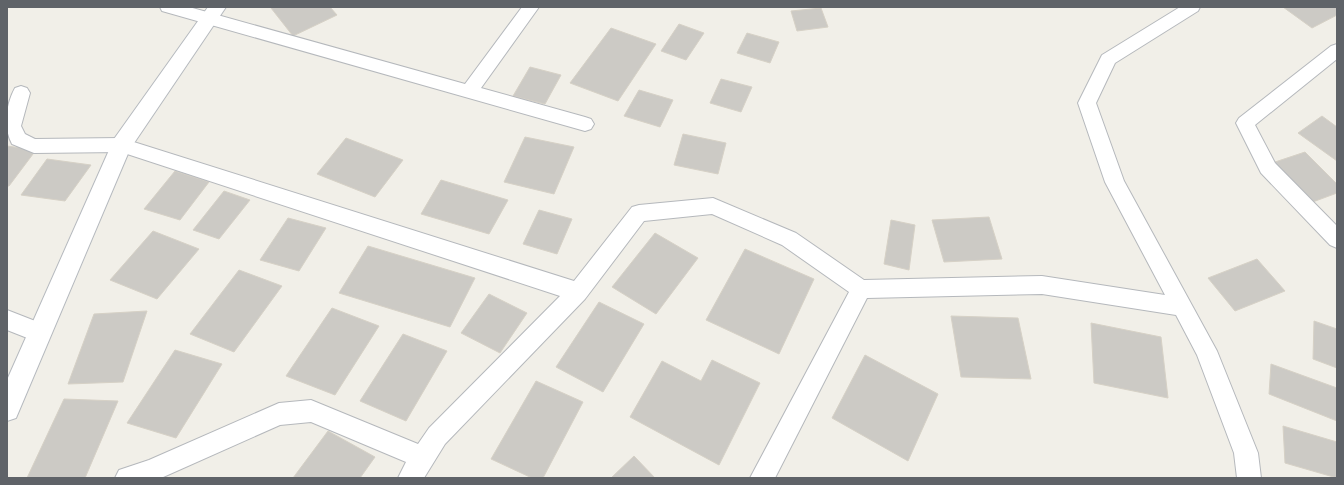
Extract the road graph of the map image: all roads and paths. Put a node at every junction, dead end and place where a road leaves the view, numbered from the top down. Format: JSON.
{"nodes":[{"id":1,"x":168,"y":7,"type":"edge"},
{"id":2,"x":531,"y":7,"type":"edge"},
{"id":3,"x":1192,"y":7,"type":"edge"},
{"id":4,"x":213,"y":13,"type":"edge"},
{"id":5,"x":1337,"y":50,"type":"edge"},
{"id":6,"x":469,"y":91,"type":"junction"},
{"id":7,"x":20,"y":93,"type":"dead end"},
{"id":8,"x":585,"y":124,"type":"dead end"},
{"id":9,"x":121,"y":145,"type":"junction"},
{"id":10,"x":1337,"y":239,"type":"edge"},
{"id":11,"x":861,"y":289,"type":"junction"},
{"id":12,"x":578,"y":292,"type":"junction"},
{"id":13,"x":1183,"y":308,"type":"junction"},
{"id":14,"x":7,"y":320,"type":"edge"},
{"id":15,"x":40,"y":333,"type":"junction"},
{"id":16,"x":7,"y":409,"type":"edge"},
{"id":17,"x":422,"y":457,"type":"junction"},
{"id":18,"x":128,"y":478,"type":"edge"},
{"id":19,"x":410,"y":478,"type":"edge"},
{"id":20,"x":762,"y":478,"type":"edge"},
{"id":21,"x":1249,"y":478,"type":"edge"}],
"edges":[{"from":1,"to":4,"type":"street"},
{"from":2,"to":6,"type":"street"},
{"from":3,"to":13,"type":"street"},
{"from":4,"to":6,"type":"street"},
{"from":4,"to":9,"type":"street"},
{"from":5,"to":10,"type":"street"},
{"from":6,"to":8,"type":"street"},
{"from":7,"to":9,"type":"street"},
{"from":9,"to":12,"type":"street"},
{"from":9,"to":15,"type":"street"},
{"from":11,"to":12,"type":"street"},
{"from":11,"to":13,"type":"street"},
{"from":11,"to":20,"type":"street"},
{"from":12,"to":17,"type":"street"},
{"from":13,"to":21,"type":"street"},
{"from":14,"to":15,"type":"street"},
{"from":15,"to":16,"type":"street"},
{"from":17,"to":18,"type":"street"},
{"from":17,"to":19,"type":"street"}]}
